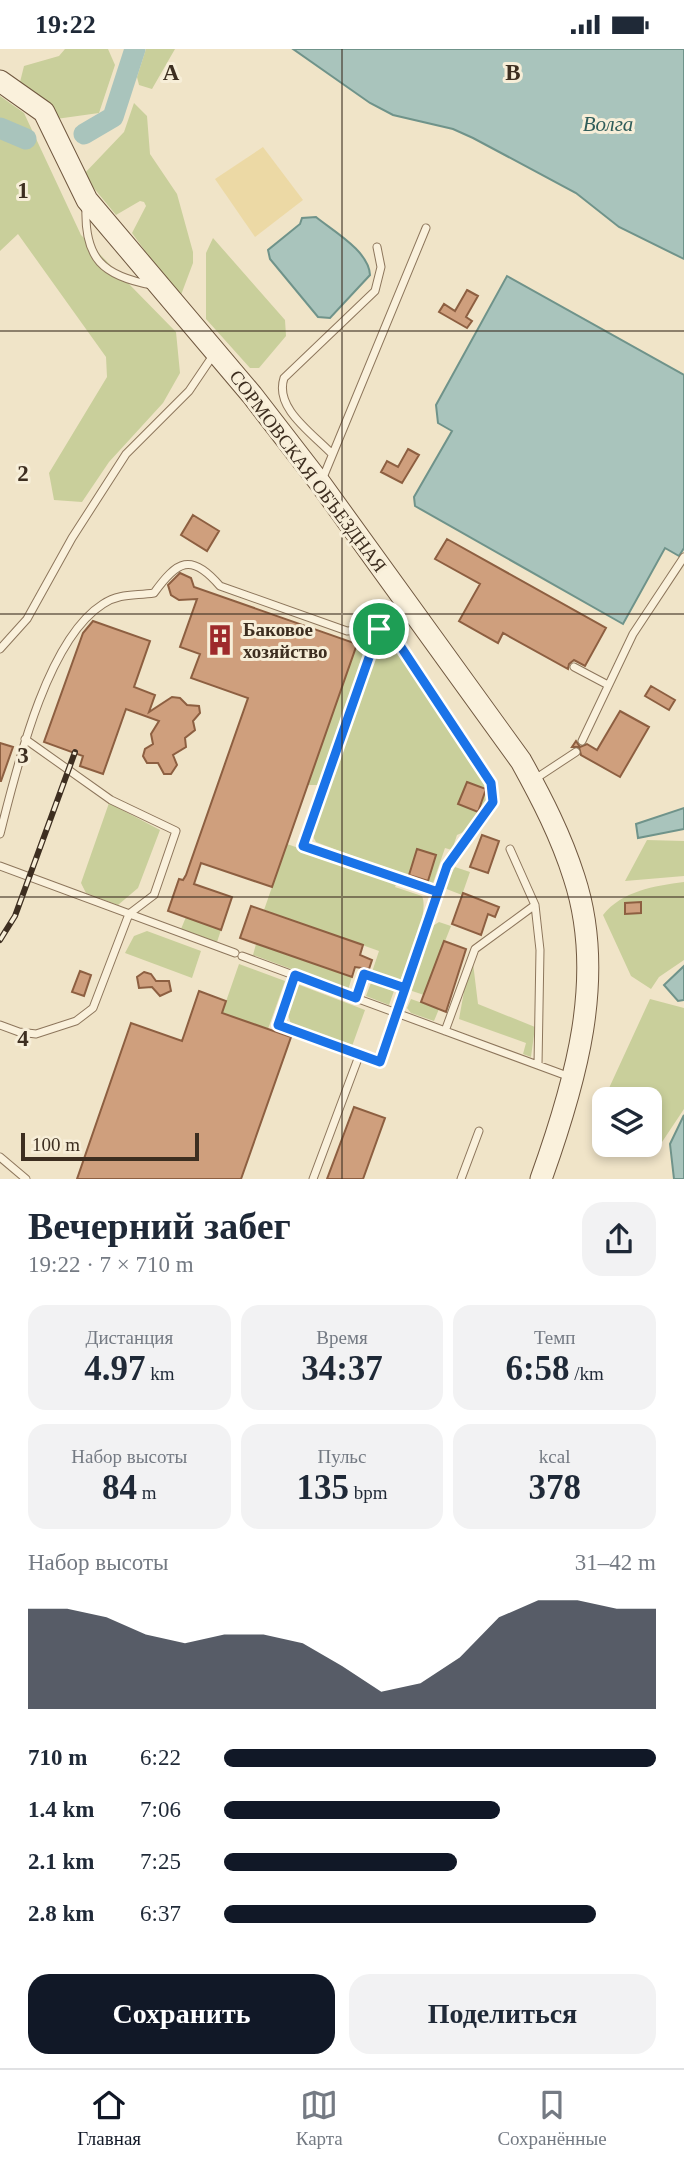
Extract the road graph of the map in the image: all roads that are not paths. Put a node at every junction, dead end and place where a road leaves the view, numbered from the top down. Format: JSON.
{"nodes":[{"id":1,"x":0,"y":81,"type":"edge"},
{"id":2,"x":87,"y":200,"type":"junction"},
{"id":3,"x":426,"y":228,"type":"dead end"},
{"id":4,"x":377,"y":247,"type":"dead end"},
{"id":5,"x":158,"y":287,"type":"junction"},
{"id":6,"x":216,"y":351,"type":"junction"},
{"id":7,"x":332,"y":454,"type":"junction"},
{"id":8,"x":320,"y":484,"type":"junction"},
{"id":9,"x":684,"y":557,"type":"edge"},
{"id":10,"x":379,"y":629,"type":"junction"},
{"id":11,"x":0,"y":649,"type":"edge"},
{"id":12,"x":574,"y":667,"type":"dead end"},
{"id":13,"x":608,"y":685,"type":"junction"},
{"id":14,"x":25,"y":739,"type":"junction"},
{"id":15,"x":582,"y":741,"type":"dead end"},
{"id":16,"x":576,"y":752,"type":"dead end"},
{"id":17,"x":532,"y":781,"type":"junction"},
{"id":18,"x":0,"y":834,"type":"edge"},
{"id":19,"x":510,"y":849,"type":"dead end"},
{"id":20,"x":0,"y":866,"type":"edge"},
{"id":21,"x":438,"y":892,"type":"junction"},
{"id":22,"x":535,"y":905,"type":"junction"},
{"id":23,"x":129,"y":914,"type":"junction"},
{"id":24,"x":295,"y":975,"type":"junction"},
{"id":25,"x":405,"y":988,"type":"junction"},
{"id":26,"x":356,"y":998,"type":"junction"},
{"id":27,"x":397,"y":1013,"type":"junction"},
{"id":28,"x":0,"y":1025,"type":"edge"},
{"id":29,"x":445,"y":1031,"type":"junction"},
{"id":30,"x":359,"y":1056,"type":"junction"},
{"id":31,"x":538,"y":1065,"type":"junction"},
{"id":32,"x":574,"y":1079,"type":"junction"},
{"id":33,"x":479,"y":1131,"type":"dead end"},
{"id":34,"x":0,"y":1157,"type":"edge"},
{"id":35,"x":26,"y":1179,"type":"edge"},
{"id":36,"x":313,"y":1179,"type":"edge"},
{"id":37,"x":461,"y":1179,"type":"edge"},
{"id":38,"x":541,"y":1179,"type":"edge"}],
"edges":[{"from":1,"to":2,"type":"street","name":"СОРМОВСКАЯ ОБЪЕЗДНАЯ"},
{"from":2,"to":5,"type":"street","name":"СОРМОВСКАЯ ОБЪЕЗДНАЯ"},
{"from":2,"to":5,"type":"lane"},
{"from":3,"to":7,"type":"lane"},
{"from":4,"to":7,"type":"lane"},
{"from":5,"to":6,"type":"street","name":"СОРМОВСКАЯ ОБЪЕЗДНАЯ"},
{"from":6,"to":8,"type":"street","name":"СОРМОВСКАЯ ОБЪЕЗДНАЯ"},
{"from":6,"to":11,"type":"lane"},
{"from":7,"to":8,"type":"lane"},
{"from":8,"to":17,"type":"street","name":"СОРМОВСКАЯ ОБЪЕЗДНАЯ"},
{"from":9,"to":13,"type":"lane"},
{"from":10,"to":14,"type":"lane"},
{"from":10,"to":21,"type":"lane"},
{"from":10,"to":21,"type":"lane"},
{"from":12,"to":13,"type":"lane"},
{"from":13,"to":15,"type":"lane"},
{"from":14,"to":18,"type":"lane"},
{"from":14,"to":23,"type":"lane"},
{"from":16,"to":17,"type":"lane"},
{"from":17,"to":32,"type":"street","name":"СОРМОВСКАЯ ОБЪЕЗДНАЯ"},
{"from":19,"to":22,"type":"lane"},
{"from":20,"to":23,"type":"lane"},
{"from":21,"to":25,"type":"lane"},
{"from":22,"to":29,"type":"lane"},
{"from":22,"to":31,"type":"lane"},
{"from":23,"to":24,"type":"lane"},
{"from":23,"to":28,"type":"lane"},
{"from":24,"to":26,"type":"lane"},
{"from":24,"to":30,"type":"lane"},
{"from":25,"to":26,"type":"lane"},
{"from":25,"to":27,"type":"lane"},
{"from":26,"to":27,"type":"lane"},
{"from":27,"to":29,"type":"lane"},
{"from":27,"to":30,"type":"lane"},
{"from":29,"to":31,"type":"lane"},
{"from":30,"to":36,"type":"lane"},
{"from":31,"to":32,"type":"lane"},
{"from":32,"to":38,"type":"street","name":"СОРМОВСКАЯ ОБЪЕЗДНАЯ"},
{"from":33,"to":37,"type":"lane"},
{"from":34,"to":35,"type":"lane"}]}
